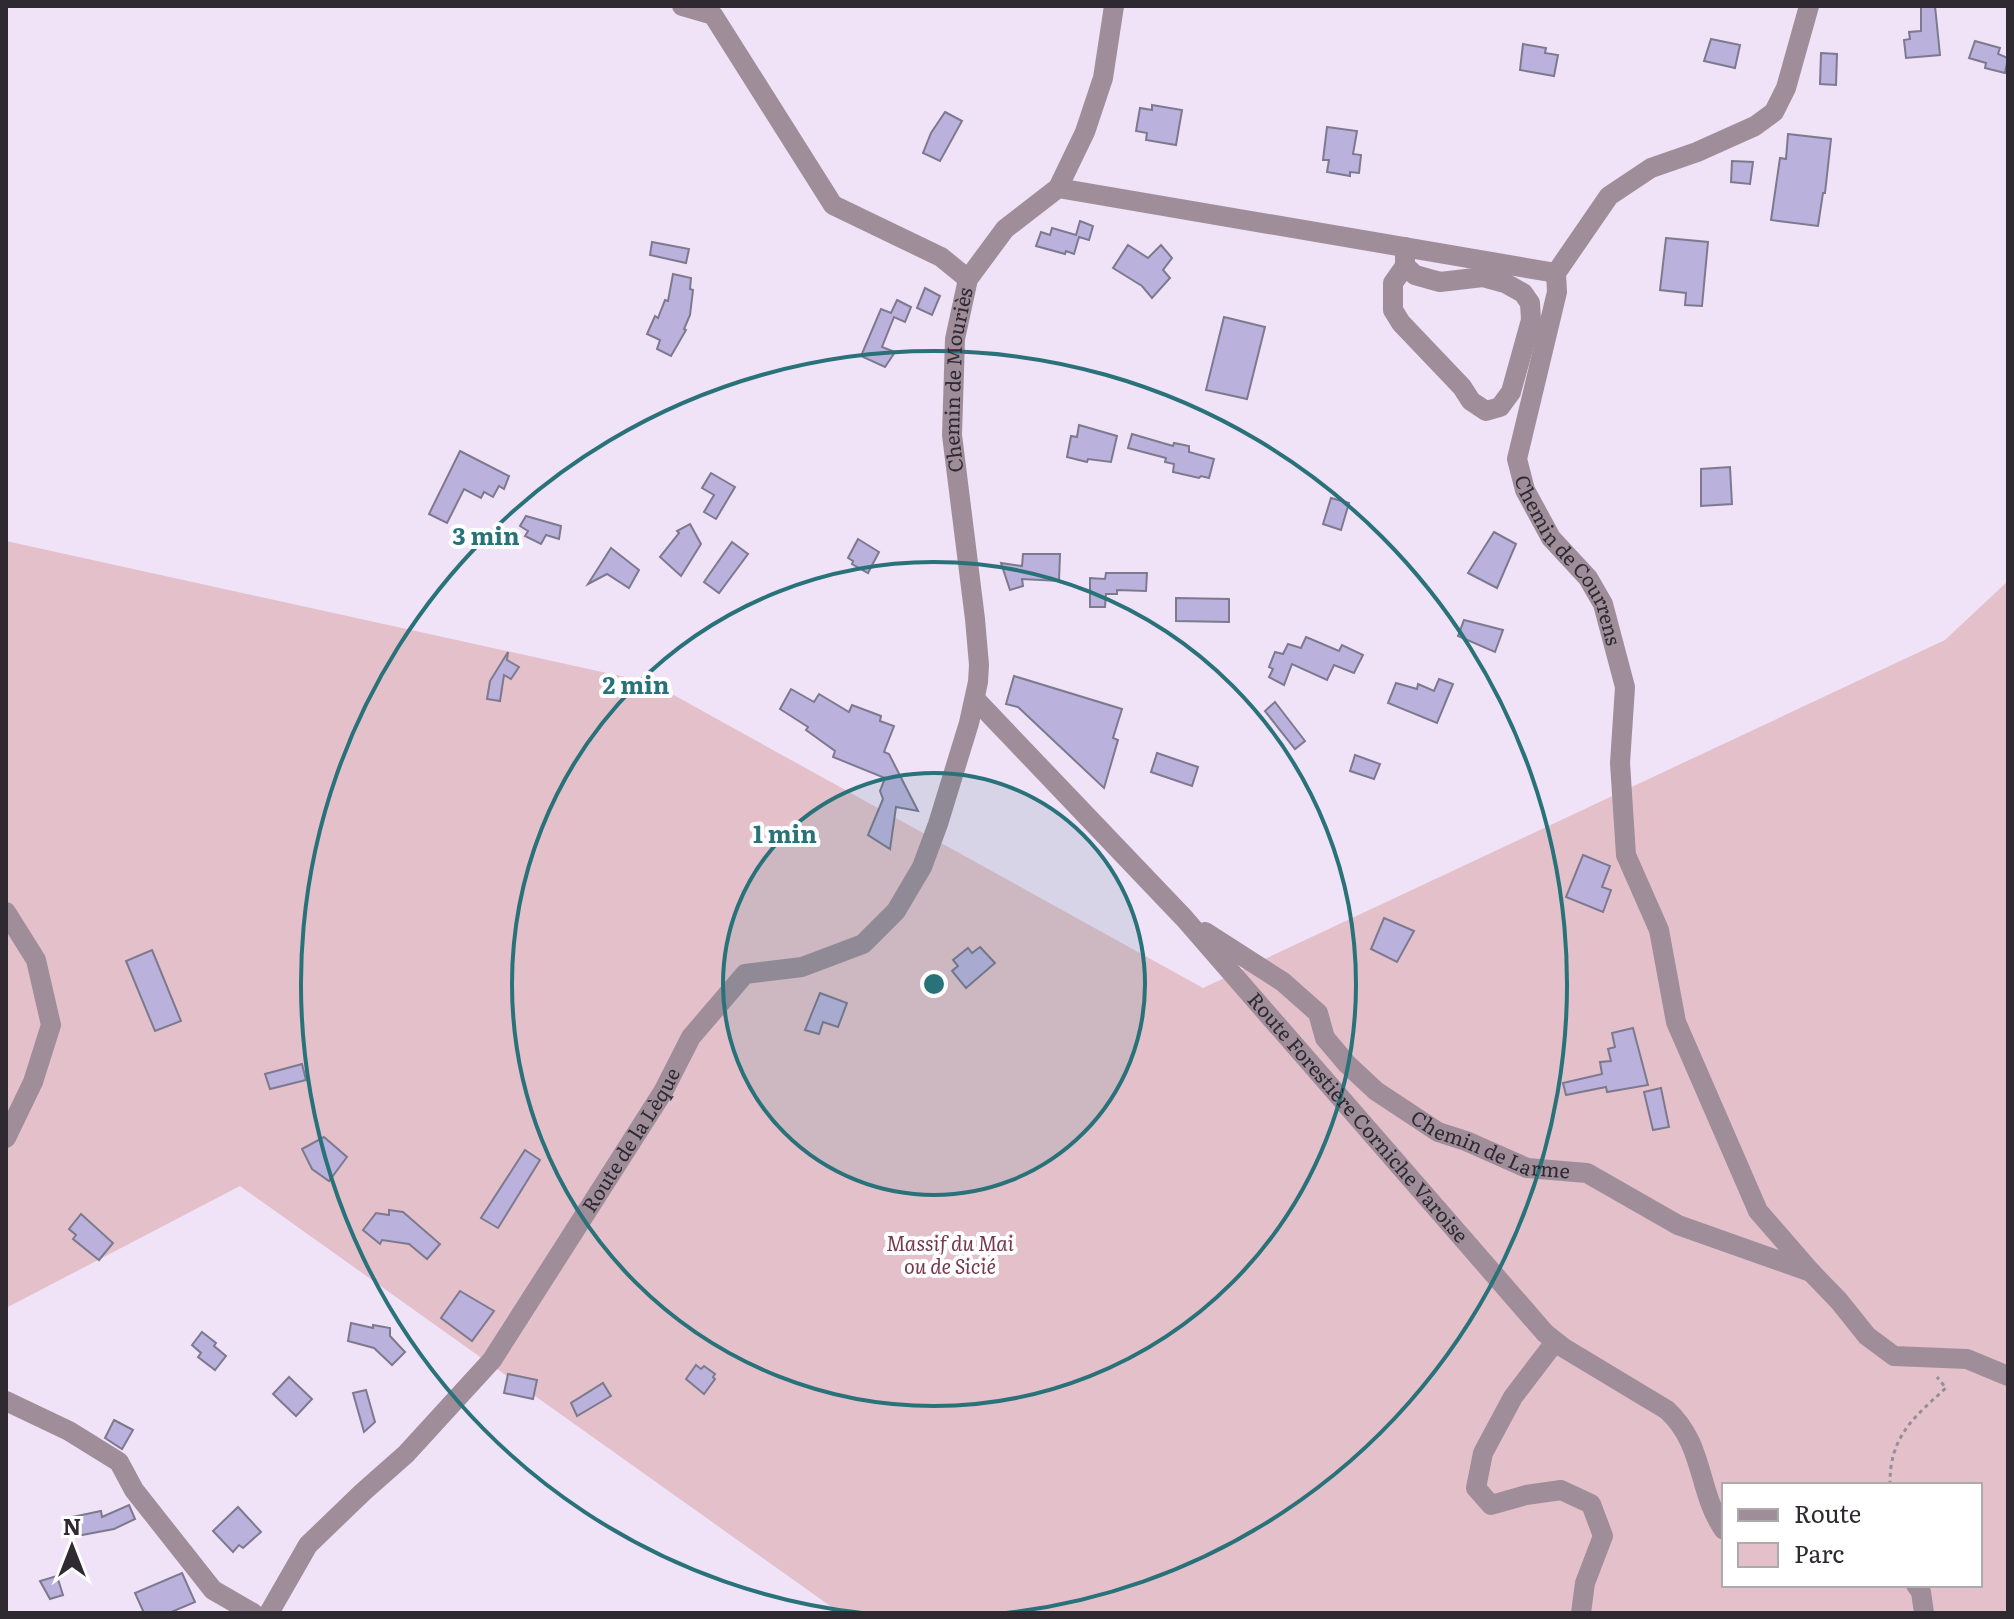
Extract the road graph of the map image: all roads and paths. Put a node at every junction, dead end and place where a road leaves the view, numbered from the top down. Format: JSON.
{"nodes":[{"id":1,"x":682,"y":6,"type":"edge"},
{"id":2,"x":1114,"y":6,"type":"edge"},
{"id":3,"x":1809,"y":6,"type":"edge"},
{"id":4,"x":1058,"y":188,"type":"junction"},
{"id":5,"x":1405,"y":256,"type":"junction"},
{"id":6,"x":1556,"y":273,"type":"junction"},
{"id":7,"x":968,"y":279,"type":"junction"},
{"id":8,"x":976,"y":700,"type":"junction"},
{"id":9,"x":6,"y":912,"type":"edge"},
{"id":10,"x":1184,"y":918,"type":"junction"},
{"id":11,"x":6,"y":1138,"type":"edge"},
{"id":12,"x":1811,"y":1272,"type":"junction"},
{"id":13,"x":1555,"y":1342,"type":"junction"},
{"id":14,"x":1918,"y":1356,"type":"junction"},
{"id":15,"x":2008,"y":1376,"type":"edge"},
{"id":16,"x":6,"y":1401,"type":"edge"},
{"id":17,"x":1890,"y":1483,"type":"edge"},
{"id":18,"x":1722,"y":1527,"type":"edge"},
{"id":19,"x":1917,"y":1587,"type":"edge"},
{"id":20,"x":253,"y":1613,"type":"edge"},
{"id":21,"x":269,"y":1613,"type":"edge"},
{"id":22,"x":1581,"y":1613,"type":"edge"},
{"id":23,"x":1924,"y":1613,"type":"edge"}],
"edges":[{"from":1,"to":7,"type":"street","name":"Chemin de Mouriès"},
{"from":2,"to":4,"type":"street"},
{"from":3,"to":6,"type":"street","name":"Chemin de Courrens"},
{"from":4,"to":5,"type":"street"},
{"from":4,"to":7,"type":"street"},
{"from":5,"to":5,"type":"street"},
{"from":5,"to":6,"type":"street"},
{"from":6,"to":12,"type":"street","name":"Chemin de Courrens"},
{"from":7,"to":8,"type":"street","name":"Chemin de Mouriès"},
{"from":8,"to":10,"type":"street","name":"Route Forestière Corniche Varoise"},
{"from":8,"to":21,"type":"street","name":"Route de la Lèque"},
{"from":9,"to":11,"type":"street"},
{"from":10,"to":12,"type":"street","name":"Chemin de Larme"},
{"from":10,"to":13,"type":"street","name":"Route Forestière Corniche Varoise"},
{"from":12,"to":14,"type":"street","name":"Chemin de Larme"},
{"from":13,"to":18,"type":"street","name":"Route Forestière Corniche Varoise"},
{"from":13,"to":22,"type":"street"},
{"from":14,"to":15,"type":"street","name":"Chemin de Larme"},
{"from":14,"to":17,"type":"path"},
{"from":16,"to":20,"type":"street"},
{"from":19,"to":23,"type":"street"}]}
